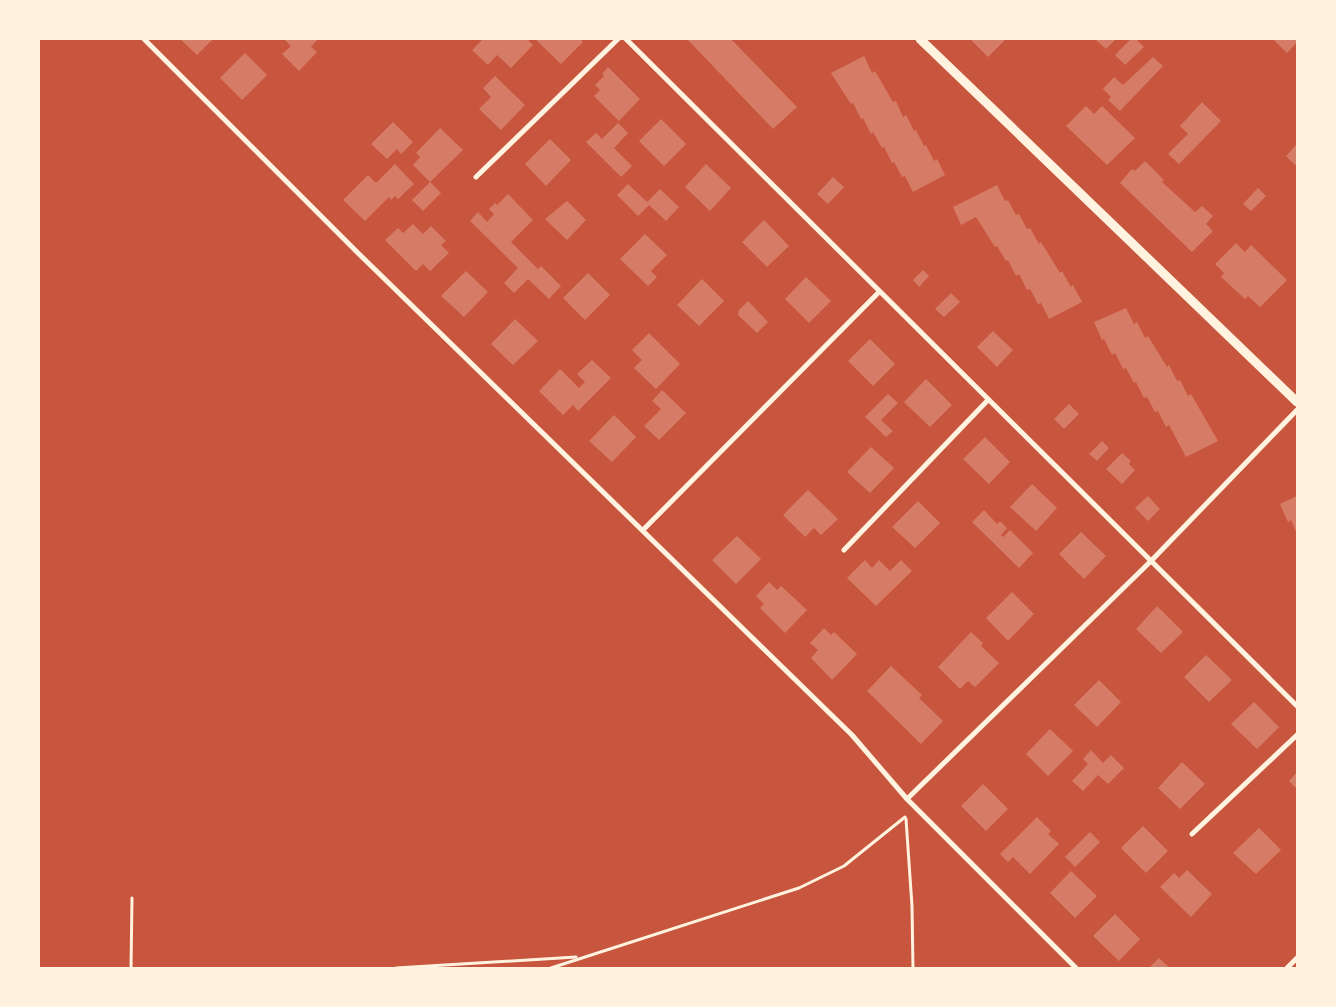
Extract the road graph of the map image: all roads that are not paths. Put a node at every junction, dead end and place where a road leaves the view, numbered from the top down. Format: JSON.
{"nodes":[{"id":1,"x":144,"y":39,"type":"edge"},
{"id":2,"x":618,"y":39,"type":"edge"},
{"id":3,"x":626,"y":39,"type":"edge"},
{"id":4,"x":920,"y":39,"type":"edge"},
{"id":5,"x":476,"y":177,"type":"dead end"},
{"id":6,"x":879,"y":292,"type":"junction"},
{"id":7,"x":988,"y":400,"type":"junction"},
{"id":8,"x":1297,"y":402,"type":"edge"},
{"id":9,"x":1297,"y":410,"type":"edge"},
{"id":10,"x":643,"y":530,"type":"junction"},
{"id":11,"x":844,"y":550,"type":"dead end"},
{"id":12,"x":1151,"y":561,"type":"junction"},
{"id":13,"x":1297,"y":706,"type":"edge"},
{"id":14,"x":1297,"y":735,"type":"edge"},
{"id":15,"x":907,"y":800,"type":"junction"},
{"id":16,"x":1192,"y":834,"type":"dead end"},
{"id":17,"x":1297,"y":958,"type":"edge"},
{"id":18,"x":1076,"y":968,"type":"edge"},
{"id":19,"x":1287,"y":968,"type":"edge"}],
"edges":[{"from":1,"to":10,"type":"street"},
{"from":2,"to":5,"type":"street"},
{"from":3,"to":6,"type":"street"},
{"from":4,"to":8,"type":"street"},
{"from":6,"to":7,"type":"street"},
{"from":6,"to":10,"type":"street"},
{"from":7,"to":11,"type":"street"},
{"from":7,"to":12,"type":"street"},
{"from":9,"to":12,"type":"street"},
{"from":10,"to":15,"type":"street"},
{"from":12,"to":13,"type":"street"},
{"from":12,"to":15,"type":"street"},
{"from":14,"to":16,"type":"street"},
{"from":15,"to":18,"type":"street"},
{"from":17,"to":19,"type":"street"}]}
